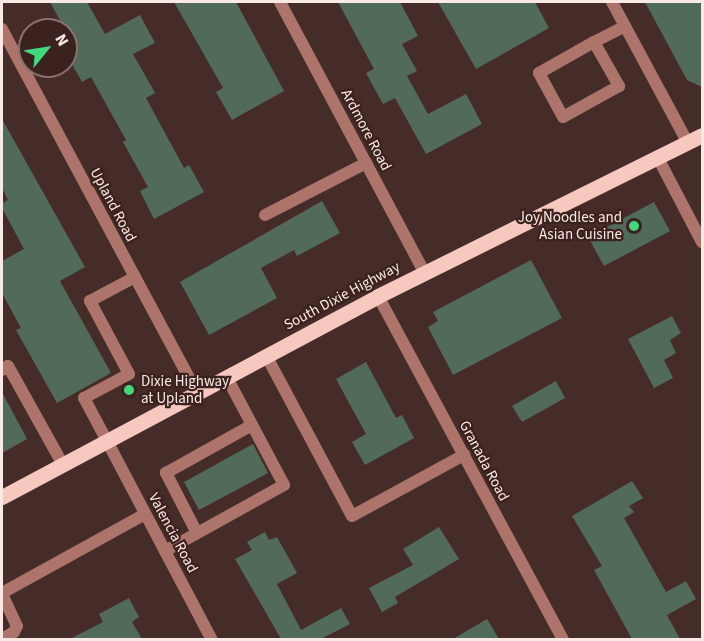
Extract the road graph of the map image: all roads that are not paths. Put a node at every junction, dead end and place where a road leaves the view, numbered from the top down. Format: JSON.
{"nodes":[{"id":1,"x":280,"y":2,"type":"edge"},
{"id":2,"x":614,"y":2,"type":"edge"},
{"id":3,"x":625,"y":26,"type":"junction"},
{"id":4,"x":2,"y":30,"type":"edge"},
{"id":5,"x":594,"y":42,"type":"junction"},
{"id":6,"x":702,"y":135,"type":"edge"},
{"id":7,"x":688,"y":142,"type":"junction"},
{"id":8,"x":658,"y":159,"type":"junction"},
{"id":9,"x":366,"y":162,"type":"junction"},
{"id":10,"x":266,"y":215,"type":"dead end"},
{"id":11,"x":702,"y":242,"type":"edge"},
{"id":12,"x":425,"y":273,"type":"junction"},
{"id":13,"x":135,"y":277,"type":"junction"},
{"id":14,"x":378,"y":296,"type":"junction"},
{"id":15,"x":267,"y":357,"type":"junction"},
{"id":16,"x":2,"y":370,"type":"edge"},
{"id":17,"x":227,"y":378,"type":"junction"},
{"id":18,"x":198,"y":394,"type":"junction"},
{"id":19,"x":252,"y":425,"type":"junction"},
{"id":20,"x":107,"y":441,"type":"junction"},
{"id":21,"x":464,"y":455,"type":"junction"},
{"id":22,"x":63,"y":465,"type":"junction"},
{"id":23,"x":2,"y":497,"type":"edge"},
{"id":24,"x":146,"y":514,"type":"junction"},
{"id":25,"x":197,"y":533,"type":"junction"},
{"id":26,"x":165,"y":550,"type":"junction"},
{"id":27,"x":2,"y":593,"type":"edge"},
{"id":28,"x":2,"y":639,"type":"edge"},
{"id":29,"x":212,"y":639,"type":"edge"},
{"id":30,"x":563,"y":639,"type":"edge"}],
"edges":[{"from":1,"to":9,"type":"street","name":"Ardmore Road"},
{"from":2,"to":3,"type":"street"},
{"from":3,"to":5,"type":"street"},
{"from":3,"to":7,"type":"street"},
{"from":4,"to":13,"type":"street","name":"Upland Road"},
{"from":5,"to":5,"type":"street"},
{"from":6,"to":7,"type":"main road","name":"South Dixie Highway"},
{"from":7,"to":8,"type":"main road","name":"South Dixie Highway"},
{"from":8,"to":11,"type":"street"},
{"from":8,"to":12,"type":"main road","name":"South Dixie Highway"},
{"from":9,"to":10,"type":"street"},
{"from":9,"to":12,"type":"street","name":"Ardmore Road"},
{"from":12,"to":14,"type":"main road","name":"South Dixie Highway"},
{"from":13,"to":18,"type":"street","name":"Upland Road"},
{"from":13,"to":20,"type":"street","name":"Valencia Road"},
{"from":14,"to":15,"type":"main road","name":"South Dixie Highway"},
{"from":14,"to":21,"type":"street","name":"Granada Road"},
{"from":15,"to":17,"type":"main road","name":"South Dixie Highway"},
{"from":15,"to":21,"type":"street"},
{"from":16,"to":22,"type":"street"},
{"from":17,"to":18,"type":"main road","name":"South Dixie Highway"},
{"from":17,"to":19,"type":"street"},
{"from":18,"to":20,"type":"main road","name":"South Dixie Highway"},
{"from":19,"to":25,"type":"street"},
{"from":19,"to":25,"type":"street"},
{"from":20,"to":22,"type":"main road","name":"South Dixie Highway"},
{"from":20,"to":24,"type":"street","name":"Valencia Road"},
{"from":21,"to":30,"type":"street","name":"Granada Road"},
{"from":22,"to":23,"type":"main road","name":"South Dixie Highway"},
{"from":24,"to":26,"type":"street","name":"Valencia Road"},
{"from":24,"to":27,"type":"street"},
{"from":25,"to":26,"type":"street"},
{"from":26,"to":29,"type":"street","name":"Valencia Road"},
{"from":27,"to":28,"type":"street"}]}
